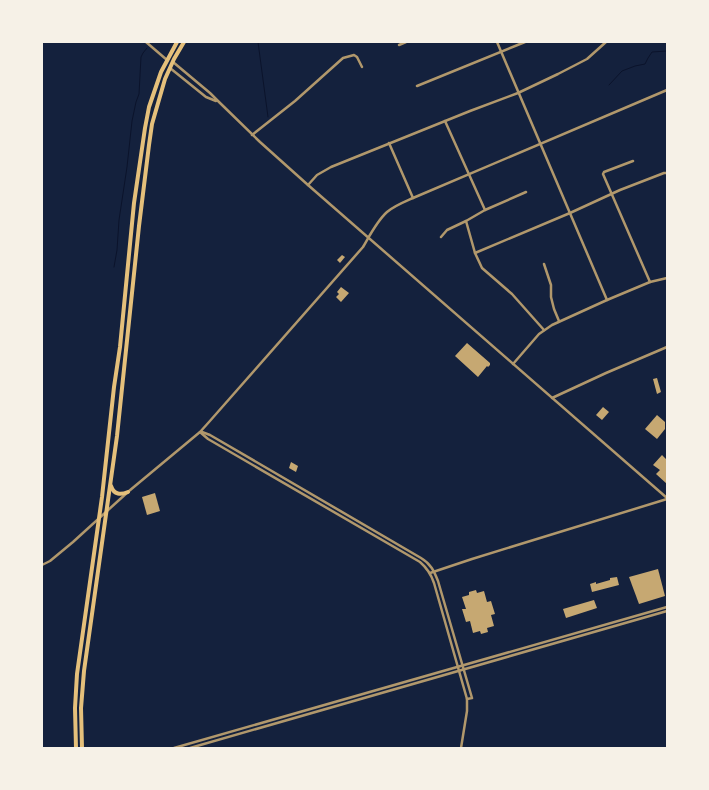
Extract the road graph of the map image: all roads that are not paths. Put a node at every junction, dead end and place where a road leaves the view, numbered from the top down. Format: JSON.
{"nodes":[{"id":1,"x":146,"y":42,"type":"edge"},
{"id":2,"x":177,"y":42,"type":"edge"},
{"id":3,"x":184,"y":42,"type":"edge"},
{"id":4,"x":406,"y":42,"type":"edge"},
{"id":5,"x":497,"y":42,"type":"edge"},
{"id":6,"x":525,"y":42,"type":"edge"},
{"id":7,"x":606,"y":42,"type":"edge"},
{"id":8,"x":399,"y":45,"type":"dead end"},
{"id":9,"x":501,"y":52,"type":"junction"},
{"id":10,"x":167,"y":60,"type":"junction"},
{"id":11,"x":173,"y":62,"type":"junction"},
{"id":12,"x":362,"y":67,"type":"dead end"},
{"id":13,"x":170,"y":68,"type":"junction"},
{"id":14,"x":417,"y":86,"type":"dead end"},
{"id":15,"x":667,"y":90,"type":"edge"},
{"id":16,"x":518,"y":93,"type":"junction"},
{"id":17,"x":218,"y":102,"type":"junction"},
{"id":18,"x":445,"y":121,"type":"junction"},
{"id":19,"x":252,"y":135,"type":"junction"},
{"id":20,"x":390,"y":143,"type":"junction"},
{"id":21,"x":541,"y":144,"type":"junction"},
{"id":22,"x":633,"y":161,"type":"dead end"},
{"id":23,"x":667,"y":173,"type":"edge"},
{"id":24,"x":469,"y":174,"type":"junction"},
{"id":25,"x":308,"y":185,"type":"junction"},
{"id":26,"x":526,"y":192,"type":"dead end"},
{"id":27,"x":612,"y":195,"type":"junction"},
{"id":28,"x":413,"y":198,"type":"junction"},
{"id":29,"x":486,"y":210,"type":"junction"},
{"id":30,"x":570,"y":213,"type":"junction"},
{"id":31,"x":466,"y":221,"type":"junction"},
{"id":32,"x":369,"y":237,"type":"junction"},
{"id":33,"x":441,"y":237,"type":"dead end"},
{"id":34,"x":475,"y":253,"type":"junction"},
{"id":35,"x":544,"y":264,"type":"dead end"},
{"id":36,"x":667,"y":278,"type":"edge"},
{"id":37,"x":650,"y":282,"type":"junction"},
{"id":38,"x":607,"y":300,"type":"junction"},
{"id":39,"x":559,"y":321,"type":"junction"},
{"id":40,"x":544,"y":330,"type":"junction"},
{"id":41,"x":667,"y":347,"type":"edge"},
{"id":42,"x":513,"y":364,"type":"junction"},
{"id":43,"x":552,"y":398,"type":"junction"},
{"id":44,"x":200,"y":432,"type":"junction"},
{"id":45,"x":110,"y":484,"type":"junction"},
{"id":46,"x":128,"y":492,"type":"junction"},
{"id":47,"x":667,"y":499,"type":"edge"},
{"id":48,"x":107,"y":511,"type":"junction"},
{"id":49,"x":99,"y":518,"type":"junction"},
{"id":50,"x":42,"y":565,"type":"edge"},
{"id":51,"x":434,"y":571,"type":"junction"},
{"id":52,"x":430,"y":573,"type":"junction"},
{"id":53,"x":667,"y":607,"type":"edge"},
{"id":54,"x":667,"y":611,"type":"edge"},
{"id":55,"x":462,"y":665,"type":"junction"},
{"id":56,"x":458,"y":666,"type":"junction"},
{"id":57,"x":464,"y":669,"type":"junction"},
{"id":58,"x":459,"y":670,"type":"junction"},
{"id":59,"x":468,"y":699,"type":"junction"},
{"id":60,"x":76,"y":748,"type":"edge"},
{"id":61,"x":82,"y":748,"type":"edge"},
{"id":62,"x":174,"y":748,"type":"edge"},
{"id":63,"x":190,"y":748,"type":"edge"},
{"id":64,"x":461,"y":748,"type":"edge"}],
"edges":[{"from":1,"to":10,"type":"street"},
{"from":2,"to":10,"type":"highway"},
{"from":3,"to":11,"type":"highway"},
{"from":4,"to":8,"type":"street"},
{"from":5,"to":9,"type":"street"},
{"from":6,"to":9,"type":"street"},
{"from":7,"to":16,"type":"street"},
{"from":9,"to":14,"type":"street"},
{"from":9,"to":16,"type":"street"},
{"from":10,"to":11,"type":"highway"},
{"from":10,"to":13,"type":"highway"},
{"from":10,"to":49,"type":"highway"},
{"from":11,"to":13,"type":"highway"},
{"from":11,"to":17,"type":"street"},
{"from":12,"to":19,"type":"street"},
{"from":13,"to":17,"type":"street"},
{"from":13,"to":45,"type":"highway"},
{"from":15,"to":21,"type":"street"},
{"from":16,"to":18,"type":"street"},
{"from":16,"to":21,"type":"street"},
{"from":17,"to":19,"type":"street"},
{"from":18,"to":20,"type":"street"},
{"from":18,"to":24,"type":"street"},
{"from":19,"to":25,"type":"street"},
{"from":20,"to":25,"type":"street"},
{"from":20,"to":28,"type":"street"},
{"from":21,"to":24,"type":"street"},
{"from":21,"to":30,"type":"street"},
{"from":22,"to":27,"type":"street"},
{"from":23,"to":27,"type":"street"},
{"from":24,"to":28,"type":"street"},
{"from":24,"to":29,"type":"street"},
{"from":25,"to":32,"type":"street"},
{"from":26,"to":29,"type":"street"},
{"from":27,"to":30,"type":"street"},
{"from":27,"to":37,"type":"street"},
{"from":28,"to":32,"type":"street"},
{"from":29,"to":31,"type":"street"},
{"from":30,"to":34,"type":"street"},
{"from":30,"to":38,"type":"street"},
{"from":31,"to":33,"type":"street"},
{"from":31,"to":34,"type":"street"},
{"from":32,"to":42,"type":"street"},
{"from":32,"to":44,"type":"street"},
{"from":34,"to":40,"type":"street"},
{"from":35,"to":39,"type":"street"},
{"from":36,"to":37,"type":"street"},
{"from":37,"to":38,"type":"street"},
{"from":38,"to":39,"type":"street"},
{"from":39,"to":40,"type":"street"},
{"from":40,"to":42,"type":"street"},
{"from":41,"to":43,"type":"street"},
{"from":42,"to":43,"type":"street"},
{"from":43,"to":47,"type":"street"},
{"from":44,"to":46,"type":"street"},
{"from":44,"to":51,"type":"street"},
{"from":44,"to":52,"type":"street"},
{"from":45,"to":46,"type":"highway"},
{"from":45,"to":48,"type":"highway"},
{"from":46,"to":48,"type":"street"},
{"from":47,"to":51,"type":"street"},
{"from":48,"to":49,"type":"street"},
{"from":48,"to":61,"type":"highway"},
{"from":49,"to":50,"type":"street"},
{"from":49,"to":60,"type":"highway"},
{"from":51,"to":52,"type":"street"},
{"from":51,"to":55,"type":"street"},
{"from":52,"to":56,"type":"street"},
{"from":53,"to":55,"type":"street"},
{"from":54,"to":57,"type":"street"},
{"from":55,"to":56,"type":"street"},
{"from":55,"to":57,"type":"street"},
{"from":56,"to":58,"type":"street"},
{"from":56,"to":62,"type":"street"},
{"from":57,"to":58,"type":"street"},
{"from":57,"to":59,"type":"street"},
{"from":58,"to":59,"type":"street"},
{"from":58,"to":63,"type":"street"},
{"from":59,"to":64,"type":"street"}]}
